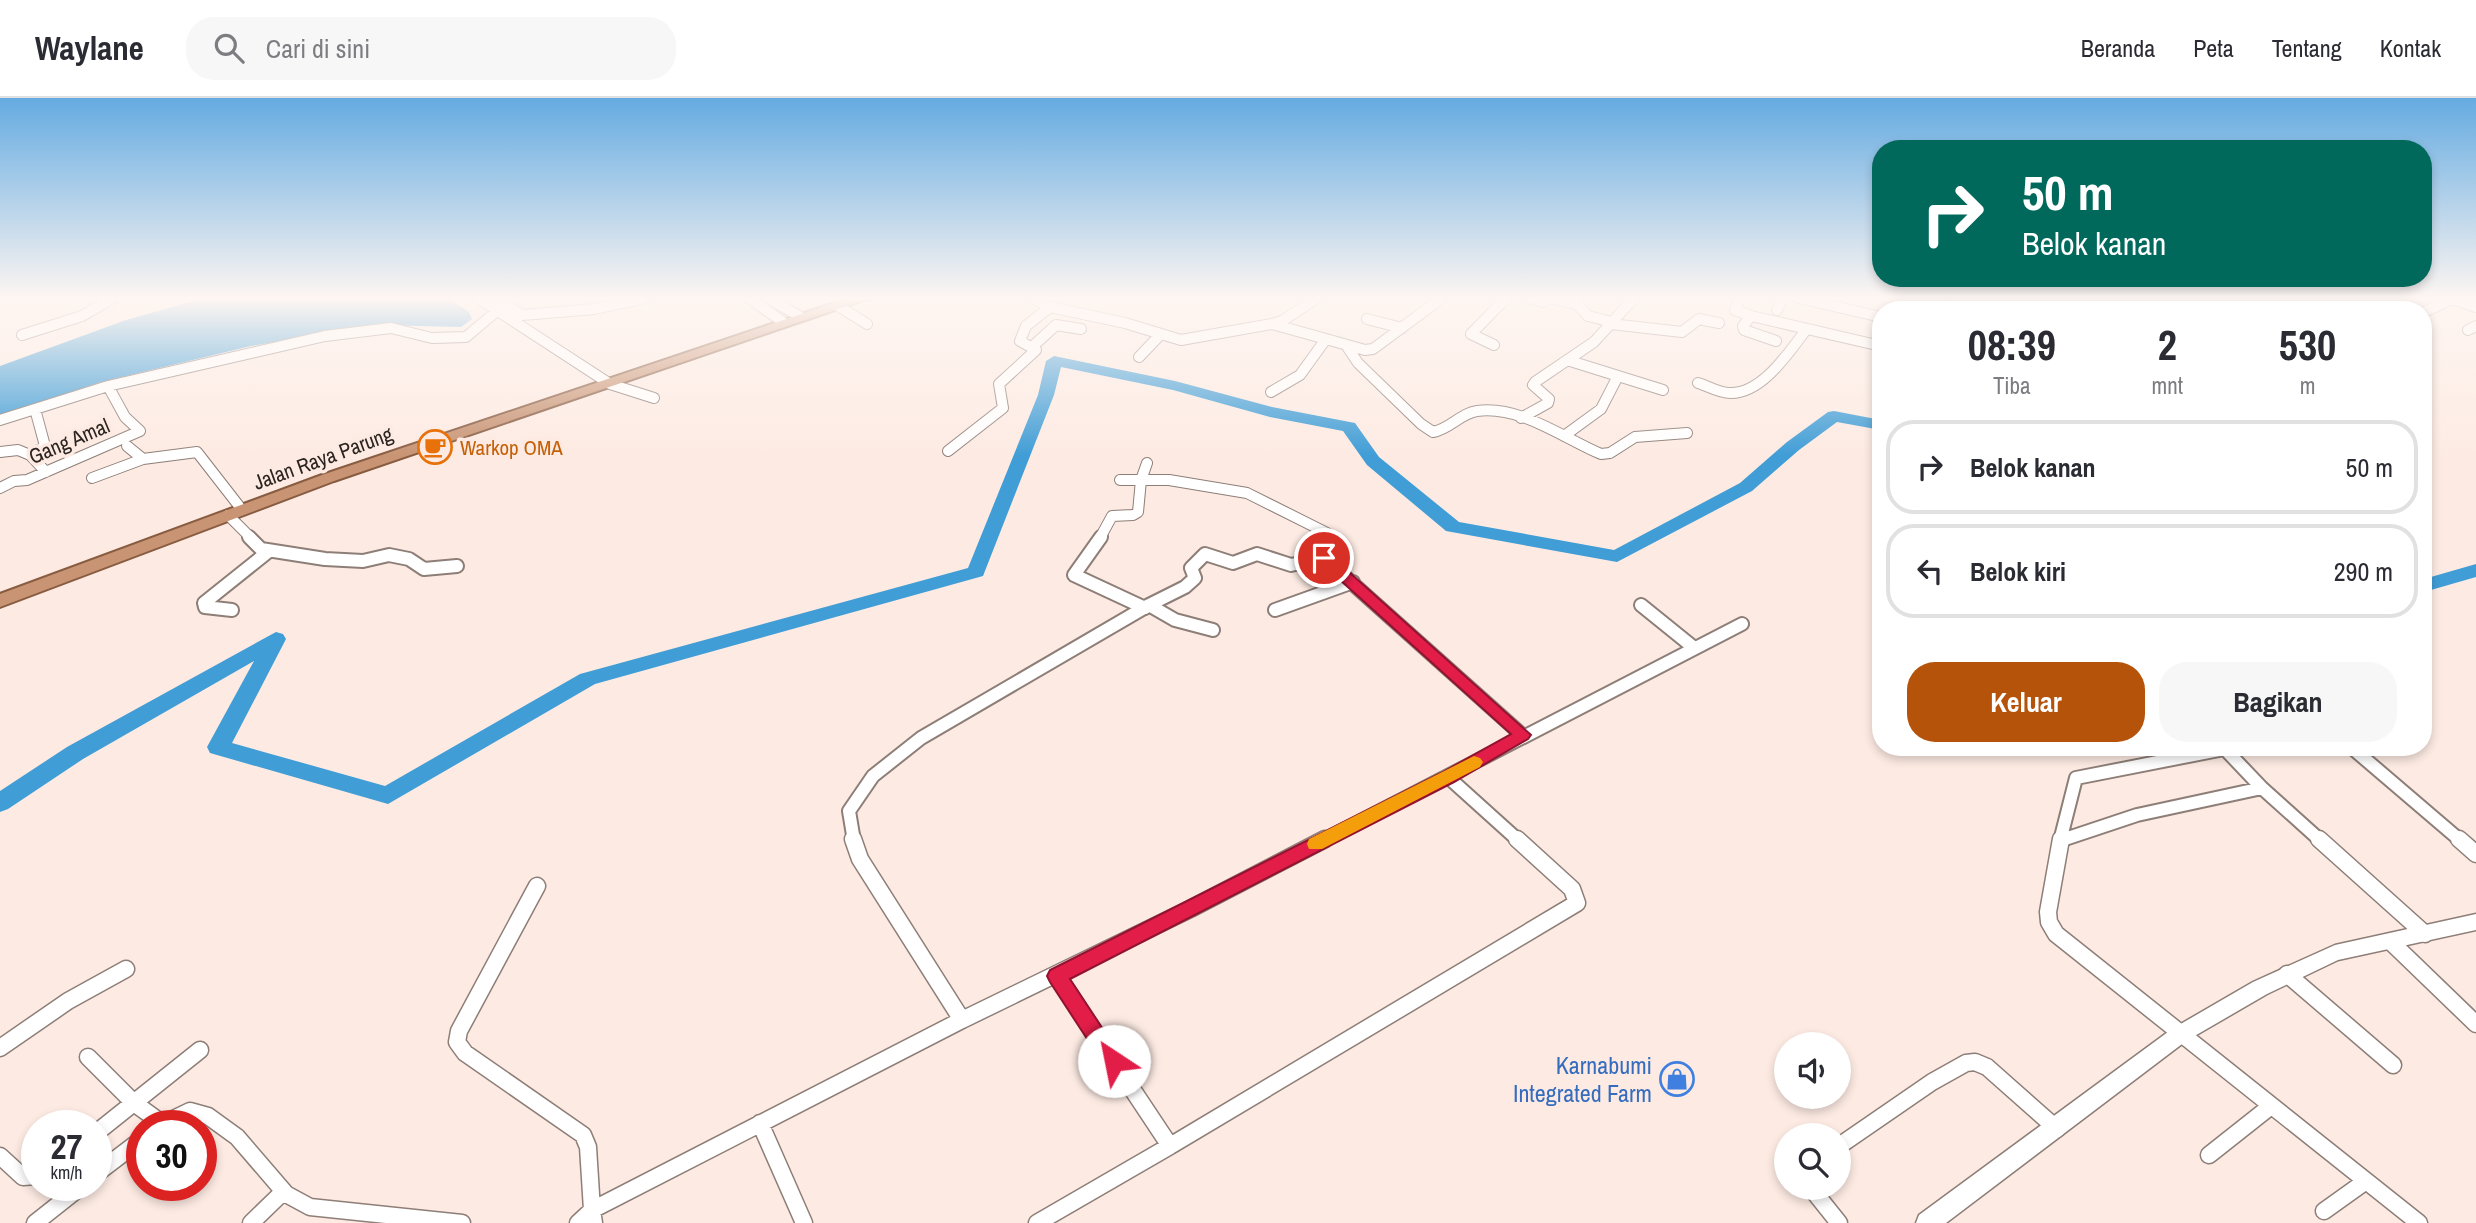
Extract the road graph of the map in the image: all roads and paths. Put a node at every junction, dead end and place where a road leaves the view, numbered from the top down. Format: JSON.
{"nodes":[{"id":1,"x":268,"y":350,"type":"edge"},
{"id":2,"x":560,"y":350,"type":"edge"},
{"id":3,"x":698,"y":350,"type":"edge"},
{"id":4,"x":701,"y":350,"type":"edge"},
{"id":5,"x":1035,"y":350,"type":"edge"},
{"id":6,"x":1146,"y":350,"type":"edge"},
{"id":7,"x":1318,"y":350,"type":"edge"},
{"id":8,"x":1350,"y":350,"type":"edge"},
{"id":9,"x":1580,"y":350,"type":"edge"},
{"id":10,"x":1790,"y":350,"type":"edge"},
{"id":11,"x":1139,"y":358,"type":"dead end"},
{"id":12,"x":1567,"y":360,"type":"junction"},
{"id":13,"x":1618,"y":376,"type":"junction"},
{"id":14,"x":608,"y":382,"type":"junction"},
{"id":15,"x":1698,"y":383,"type":"dead end"},
{"id":16,"x":108,"y":386,"type":"junction"},
{"id":17,"x":1663,"y":390,"type":"dead end"},
{"id":18,"x":1271,"y":392,"type":"dead end"},
{"id":19,"x":653,"y":398,"type":"dead end"},
{"id":20,"x":35,"y":410,"type":"junction"},
{"id":21,"x":1521,"y":418,"type":"junction"},
{"id":22,"x":0,"y":420,"type":"edge"},
{"id":23,"x":1687,"y":433,"type":"dead end"},
{"id":24,"x":1563,"y":436,"type":"junction"},
{"id":25,"x":127,"y":446,"type":"dead end"},
{"id":26,"x":948,"y":451,"type":"dead end"},
{"id":27,"x":1,"y":452,"type":"edge"},
{"id":28,"x":30,"y":455,"type":"junction"},
{"id":29,"x":143,"y":459,"type":"junction"},
{"id":30,"x":1147,"y":463,"type":"dead end"},
{"id":31,"x":46,"y":472,"type":"junction"},
{"id":32,"x":92,"y":478,"type":"dead end"},
{"id":33,"x":1120,"y":480,"type":"dead end"},
{"id":34,"x":1141,"y":480,"type":"junction"},
{"id":35,"x":0,"y":488,"type":"edge"},
{"id":36,"x":234,"y":510,"type":"junction"},
{"id":37,"x":269,"y":551,"type":"junction"},
{"id":38,"x":1324,"y":558,"type":"junction"},
{"id":39,"x":457,"y":566,"type":"dead end"},
{"id":40,"x":1353,"y":582,"type":"junction"},
{"id":41,"x":0,"y":599,"type":"edge"},
{"id":42,"x":1641,"y":605,"type":"dead end"},
{"id":43,"x":1147,"y":607,"type":"junction"},
{"id":44,"x":232,"y":610,"type":"dead end"},
{"id":45,"x":1275,"y":610,"type":"dead end"},
{"id":46,"x":1742,"y":624,"type":"dead end"},
{"id":47,"x":1213,"y":630,"type":"dead end"},
{"id":48,"x":1693,"y":647,"type":"junction"},
{"id":49,"x":1522,"y":735,"type":"junction"},
{"id":50,"x":2184,"y":756,"type":"edge"},
{"id":51,"x":2231,"y":756,"type":"edge"},
{"id":52,"x":2362,"y":756,"type":"edge"},
{"id":53,"x":1448,"y":777,"type":"junction"},
{"id":54,"x":2263,"y":788,"type":"junction"},
{"id":55,"x":2062,"y":840,"type":"junction"},
{"id":56,"x":2476,"y":854,"type":"edge"},
{"id":57,"x":537,"y":886,"type":"dead end"},
{"id":58,"x":2476,"y":922,"type":"edge"},
{"id":59,"x":2425,"y":934,"type":"junction"},
{"id":60,"x":2392,"y":942,"type":"junction"},
{"id":61,"x":125,"y":969,"type":"dead end"},
{"id":62,"x":2287,"y":974,"type":"junction"},
{"id":63,"x":1057,"y":976,"type":"junction"},
{"id":64,"x":962,"y":1020,"type":"junction"},
{"id":65,"x":2476,"y":1024,"type":"edge"},
{"id":66,"x":2179,"y":1035,"type":"junction"},
{"id":67,"x":0,"y":1048,"type":"edge"},
{"id":68,"x":200,"y":1050,"type":"dead end"},
{"id":69,"x":88,"y":1056,"type":"dead end"},
{"id":70,"x":2393,"y":1065,"type":"dead end"},
{"id":71,"x":134,"y":1103,"type":"junction"},
{"id":72,"x":2271,"y":1106,"type":"junction"},
{"id":73,"x":143,"y":1110,"type":"edge"},
{"id":74,"x":112,"y":1120,"type":"edge"},
{"id":75,"x":217,"y":1120,"type":"edge"},
{"id":76,"x":760,"y":1123,"type":"junction"},
{"id":77,"x":2057,"y":1129,"type":"junction"},
{"id":78,"x":1851,"y":1138,"type":"edge"},
{"id":79,"x":1170,"y":1146,"type":"junction"},
{"id":80,"x":126,"y":1151,"type":"edge"},
{"id":81,"x":2209,"y":1155,"type":"dead end"},
{"id":82,"x":0,"y":1156,"type":"edge"},
{"id":83,"x":112,"y":1162,"type":"edge"},
{"id":84,"x":21,"y":1175,"type":"edge"},
{"id":85,"x":2366,"y":1181,"type":"junction"},
{"id":86,"x":283,"y":1192,"type":"junction"},
{"id":87,"x":1821,"y":1200,"type":"edge"},
{"id":88,"x":63,"y":1201,"type":"edge"},
{"id":89,"x":2324,"y":1211,"type":"dead end"},
{"id":90,"x":593,"y":1217,"type":"edge"},
{"id":91,"x":35,"y":1223,"type":"edge"},
{"id":92,"x":251,"y":1223,"type":"edge"},
{"id":93,"x":462,"y":1223,"type":"edge"},
{"id":94,"x":578,"y":1223,"type":"edge"},
{"id":95,"x":804,"y":1223,"type":"edge"},
{"id":96,"x":1037,"y":1223,"type":"edge"},
{"id":97,"x":1839,"y":1223,"type":"edge"},
{"id":98,"x":1927,"y":1223,"type":"edge"},
{"id":99,"x":2419,"y":1223,"type":"edge"}],
"edges":[{"from":1,"to":16,"type":"street"},
{"from":2,"to":14,"type":"street"},
{"from":3,"to":14,"type":"highway","name":"Jalan Raya Parung"},
{"from":4,"to":14,"type":"highway","name":"Jalan Raya Parung"},
{"from":5,"to":26,"type":"street"},
{"from":6,"to":11,"type":"street"},
{"from":7,"to":18,"type":"street"},
{"from":8,"to":21,"type":"street"},
{"from":9,"to":12,"type":"street"},
{"from":10,"to":15,"type":"street"},
{"from":12,"to":13,"type":"street"},
{"from":12,"to":21,"type":"street"},
{"from":13,"to":17,"type":"street"},
{"from":13,"to":24,"type":"street"},
{"from":14,"to":19,"type":"street"},
{"from":14,"to":36,"type":"highway","name":"Jalan Raya Parung"},
{"from":16,"to":20,"type":"street"},
{"from":16,"to":31,"type":"street","name":"Gang Amal"},
{"from":20,"to":22,"type":"street"},
{"from":20,"to":28,"type":"street"},
{"from":21,"to":24,"type":"street"},
{"from":23,"to":24,"type":"street"},
{"from":25,"to":29,"type":"street"},
{"from":27,"to":28,"type":"street"},
{"from":28,"to":31,"type":"street"},
{"from":29,"to":32,"type":"street"},
{"from":29,"to":36,"type":"street"},
{"from":30,"to":34,"type":"street"},
{"from":31,"to":35,"type":"street","name":"Gang Amal"},
{"from":33,"to":34,"type":"street"},
{"from":34,"to":38,"type":"street"},
{"from":34,"to":43,"type":"street"},
{"from":36,"to":37,"type":"street"},
{"from":36,"to":41,"type":"highway","name":"Jalan Raya Parung"},
{"from":37,"to":39,"type":"street"},
{"from":37,"to":44,"type":"street"},
{"from":38,"to":40,"type":"street"},
{"from":38,"to":43,"type":"street"},
{"from":40,"to":45,"type":"street"},
{"from":40,"to":49,"type":"street"},
{"from":42,"to":48,"type":"street"},
{"from":43,"to":47,"type":"street"},
{"from":43,"to":64,"type":"street"},
{"from":46,"to":48,"type":"street"},
{"from":48,"to":49,"type":"street"},
{"from":49,"to":53,"type":"street"},
{"from":50,"to":55,"type":"street"},
{"from":51,"to":54,"type":"street"},
{"from":52,"to":56,"type":"street"},
{"from":53,"to":63,"type":"street"},
{"from":53,"to":79,"type":"street"},
{"from":54,"to":55,"type":"street"},
{"from":54,"to":59,"type":"street"},
{"from":55,"to":66,"type":"street"},
{"from":57,"to":90,"type":"street"},
{"from":58,"to":59,"type":"street"},
{"from":59,"to":60,"type":"street"},
{"from":60,"to":62,"type":"street"},
{"from":60,"to":65,"type":"street"},
{"from":61,"to":67,"type":"street"},
{"from":62,"to":66,"type":"street"},
{"from":62,"to":70,"type":"street"},
{"from":63,"to":64,"type":"street"},
{"from":63,"to":79,"type":"street"},
{"from":64,"to":76,"type":"street"},
{"from":66,"to":72,"type":"street"},
{"from":66,"to":77,"type":"street"},
{"from":68,"to":71,"type":"street"},
{"from":69,"to":71,"type":"street"},
{"from":71,"to":73,"type":"street"},
{"from":71,"to":74,"type":"street"},
{"from":72,"to":81,"type":"street"},
{"from":72,"to":85,"type":"street"},
{"from":75,"to":86,"type":"street"},
{"from":76,"to":90,"type":"street"},
{"from":76,"to":95,"type":"street"},
{"from":77,"to":78,"type":"street"},
{"from":77,"to":98,"type":"street"},
{"from":79,"to":96,"type":"street"},
{"from":80,"to":83,"type":"street"},
{"from":82,"to":84,"type":"street"},
{"from":85,"to":89,"type":"street"},
{"from":85,"to":99,"type":"street"},
{"from":86,"to":92,"type":"street"},
{"from":86,"to":93,"type":"street"},
{"from":87,"to":97,"type":"street"},
{"from":88,"to":91,"type":"street"},
{"from":90,"to":94,"type":"street"}]}
